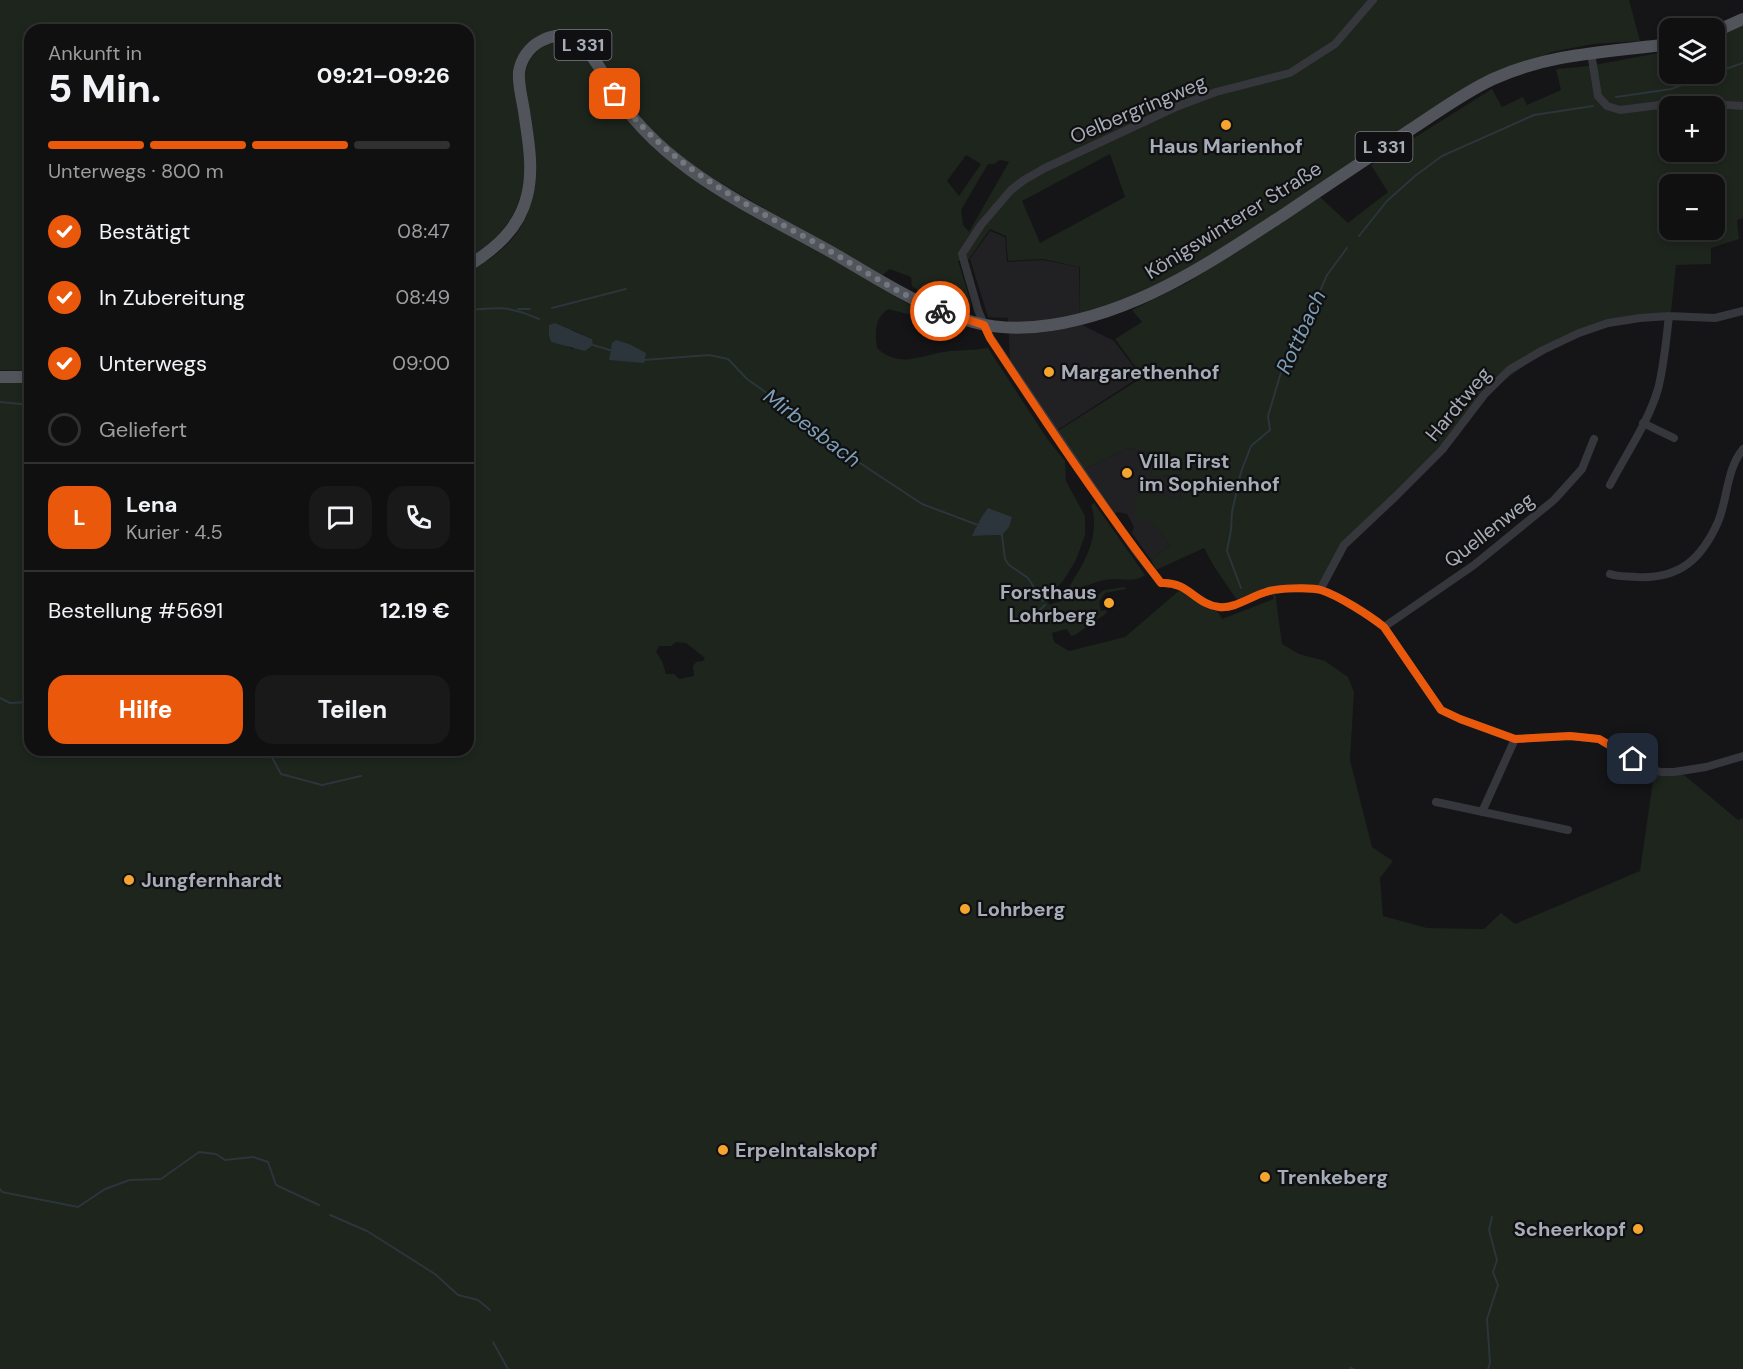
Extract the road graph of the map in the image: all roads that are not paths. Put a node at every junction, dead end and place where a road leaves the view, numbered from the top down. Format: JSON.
{"nodes":[{"id":1,"x":1373,"y":0,"type":"edge"},
{"id":2,"x":1743,"y":19,"type":"edge"},
{"id":3,"x":1725,"y":27,"type":"edge"},
{"id":4,"x":1659,"y":45,"type":"edge"},
{"id":5,"x":1591,"y":53,"type":"junction"},
{"id":6,"x":1743,"y":106,"type":"edge"},
{"id":7,"x":474,"y":263,"type":"edge"},
{"id":8,"x":1743,"y":311,"type":"edge"},
{"id":9,"x":1669,"y":316,"type":"junction"},
{"id":10,"x":984,"y":325,"type":"junction"},
{"id":11,"x":0,"y":377,"type":"edge"},
{"id":12,"x":24,"y":377,"type":"edge"},
{"id":13,"x":1643,"y":423,"type":"junction"},
{"id":14,"x":1674,"y":438,"type":"dead end"},
{"id":15,"x":1594,"y":439,"type":"dead end"},
{"id":16,"x":1743,"y":449,"type":"edge"},
{"id":17,"x":1610,"y":484,"type":"dead end"},
{"id":18,"x":1610,"y":574,"type":"dead end"},
{"id":19,"x":1320,"y":590,"type":"junction"},
{"id":20,"x":1384,"y":627,"type":"junction"},
{"id":21,"x":1515,"y":739,"type":"junction"},
{"id":22,"x":1743,"y":756,"type":"edge"},
{"id":23,"x":1436,"y":802,"type":"dead end"},
{"id":24,"x":1482,"y":812,"type":"junction"},
{"id":25,"x":1568,"y":830,"type":"dead end"}],
"edges":[{"from":1,"to":10,"type":"street","name":"Oelbergringweg"},
{"from":2,"to":3,"type":"main road"},
{"from":4,"to":5,"type":"main road","name":"Königswinterer Straße","number":"L 331"},
{"from":5,"to":6,"type":"street"},
{"from":5,"to":10,"type":"main road","name":"Königswinterer Straße","number":"L 331"},
{"from":7,"to":10,"type":"main road","name":"Königswinterer Straße","number":"L 331"},
{"from":8,"to":9,"type":"street","name":"Hardtweg"},
{"from":9,"to":13,"type":"street"},
{"from":9,"to":19,"type":"street","name":"Hardtweg"},
{"from":10,"to":19,"type":"street"},
{"from":11,"to":12,"type":"main road"},
{"from":13,"to":14,"type":"street"},
{"from":13,"to":17,"type":"street"},
{"from":15,"to":20,"type":"street","name":"Quellenweg"},
{"from":16,"to":18,"type":"street"},
{"from":19,"to":20,"type":"street"},
{"from":20,"to":21,"type":"street"},
{"from":21,"to":22,"type":"street"},
{"from":21,"to":24,"type":"street"},
{"from":23,"to":24,"type":"street"},
{"from":24,"to":25,"type":"street"}]}
